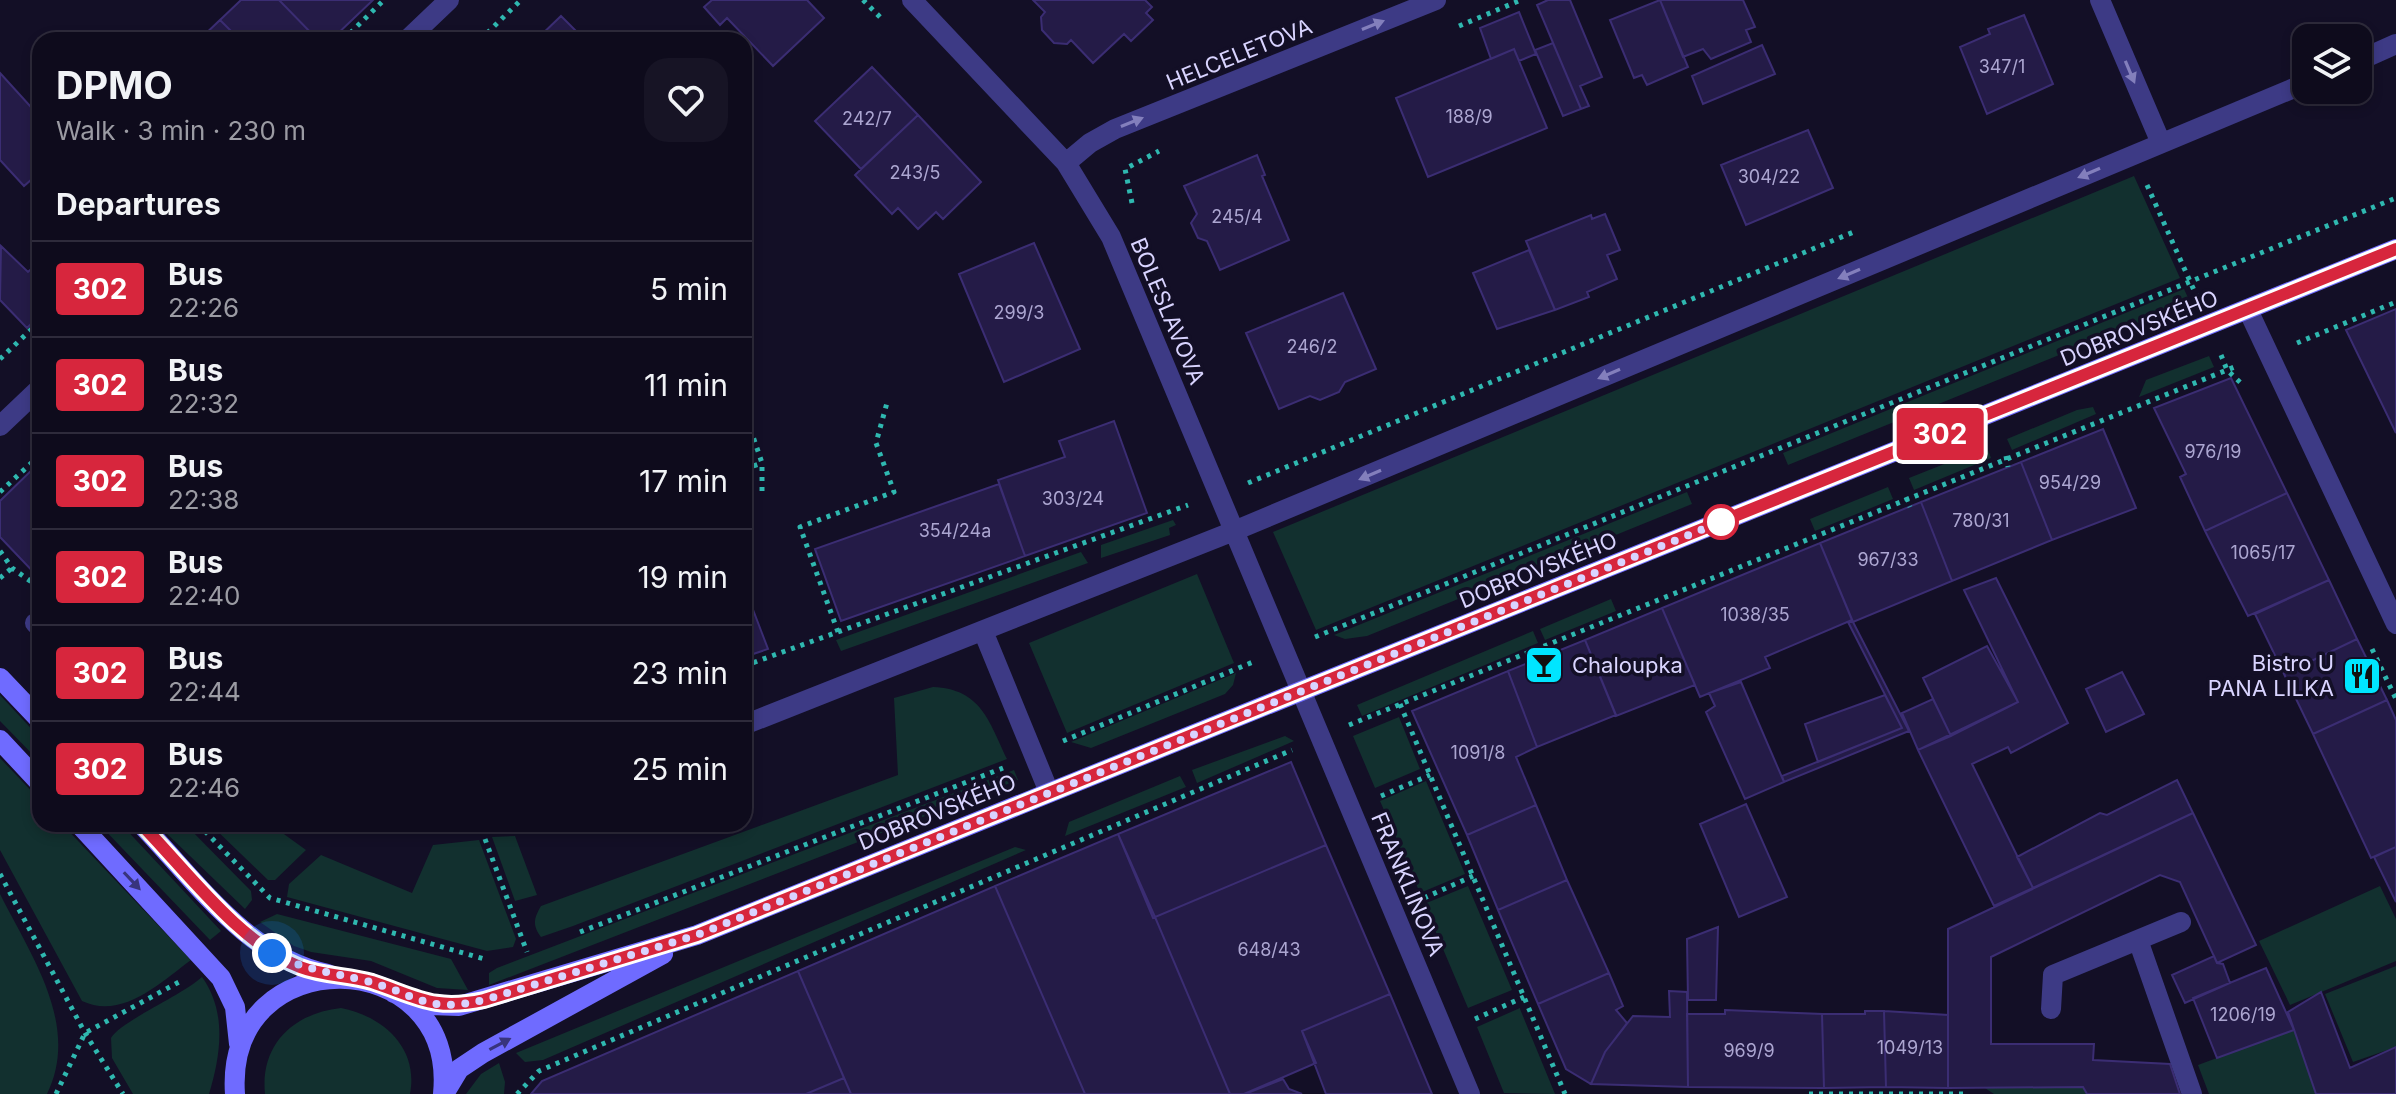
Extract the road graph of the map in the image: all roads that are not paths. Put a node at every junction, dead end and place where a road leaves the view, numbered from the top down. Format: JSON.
{"nodes":[{"id":1,"x":449,"y":0,"type":"edge"},
{"id":2,"x":912,"y":0,"type":"edge"},
{"id":3,"x":1436,"y":0,"type":"edge"},
{"id":4,"x":2100,"y":0,"type":"edge"},
{"id":5,"x":415,"y":32,"type":"edge"},
{"id":6,"x":2396,"y":44,"type":"edge"},
{"id":7,"x":2372,"y":55,"type":"edge"},
{"id":8,"x":2292,"y":89,"type":"edge"},
{"id":9,"x":2161,"y":143,"type":"junction"},
{"id":10,"x":1066,"y":163,"type":"junction"},
{"id":11,"x":2396,"y":249,"type":"edge"},
{"id":12,"x":2248,"y":310,"type":"junction"},
{"id":13,"x":32,"y":396,"type":"edge"},
{"id":14,"x":0,"y":426,"type":"edge"},
{"id":15,"x":1234,"y":531,"type":"junction"},
{"id":16,"x":2396,"y":624,"type":"edge"},
{"id":17,"x":983,"y":631,"type":"junction"},
{"id":18,"x":0,"y":678,"type":"edge"},
{"id":19,"x":1301,"y":692,"type":"junction"},
{"id":20,"x":32,"y":712,"type":"edge"},
{"id":21,"x":752,"y":722,"type":"edge"},
{"id":22,"x":0,"y":740,"type":"edge"},
{"id":23,"x":32,"y":774,"type":"edge"},
{"id":24,"x":1049,"y":792,"type":"junction"},
{"id":25,"x":86,"y":832,"type":"edge"},
{"id":26,"x":149,"y":832,"type":"edge"},
{"id":27,"x":2181,"y":922,"type":"dead end"},
{"id":28,"x":697,"y":935,"type":"junction"},
{"id":29,"x":2138,"y":940,"type":"junction"},
{"id":30,"x":348,"y":977,"type":"junction"},
{"id":31,"x":394,"y":993,"type":"junction"},
{"id":32,"x":2051,"y":1009,"type":"dead end"},
{"id":33,"x":237,"y":1055,"type":"junction"},
{"id":34,"x":233,"y":1089,"type":"edge"},
{"id":35,"x":443,"y":1094,"type":"edge"},
{"id":36,"x":1470,"y":1094,"type":"edge"},
{"id":37,"x":2192,"y":1094,"type":"edge"}],
"edges":[{"from":1,"to":5,"type":"street"},
{"from":2,"to":10,"type":"street","name":"BOLESLAVOVA"},
{"from":10,"to":3,"type":"street","name":"HELCELETOVA","one_way":true},
{"from":4,"to":9,"type":"street","one_way":true},
{"from":6,"to":7,"type":"street"},
{"from":8,"to":9,"type":"street"},
{"from":9,"to":15,"type":"street","one_way":true},
{"from":10,"to":15,"type":"street","name":"BOLESLAVOVA"},
{"from":11,"to":12,"type":"main road","name":"DOBROVSKÉHO"},
{"from":12,"to":16,"type":"street"},
{"from":12,"to":19,"type":"main road","name":"DOBROVSKÉHO"},
{"from":13,"to":14,"type":"street"},
{"from":15,"to":17,"type":"street"},
{"from":15,"to":19,"type":"street","name":"BOLESLAVOVA"},
{"from":17,"to":21,"type":"street"},
{"from":17,"to":24,"type":"street"},
{"from":18,"to":20,"type":"main road"},
{"from":19,"to":24,"type":"main road","name":"DOBROVSKÉHO"},
{"from":19,"to":36,"type":"street","name":"FRANKLINOVA"},
{"from":22,"to":23,"type":"main road"},
{"from":24,"to":28,"type":"main road","name":"DOBROVSKÉHO"},
{"from":25,"to":33,"type":"main road","one_way":true},
{"from":26,"to":30,"type":"main road","name":"DOBROVSKÉHO"},
{"from":27,"to":29,"type":"street"},
{"from":28,"to":31,"type":"main road","name":"DOBROVSKÉHO"},
{"from":35,"to":28,"type":"main road","name":"DOBROVSKÉHO","one_way":true},
{"from":29,"to":32,"type":"street"},
{"from":29,"to":37,"type":"street"},
{"from":30,"to":31,"type":"main road","name":"DOBROVSKÉHO"},
{"from":30,"to":33,"type":"main road"},
{"from":31,"to":35,"type":"main road"},
{"from":33,"to":34,"type":"main road"}]}
